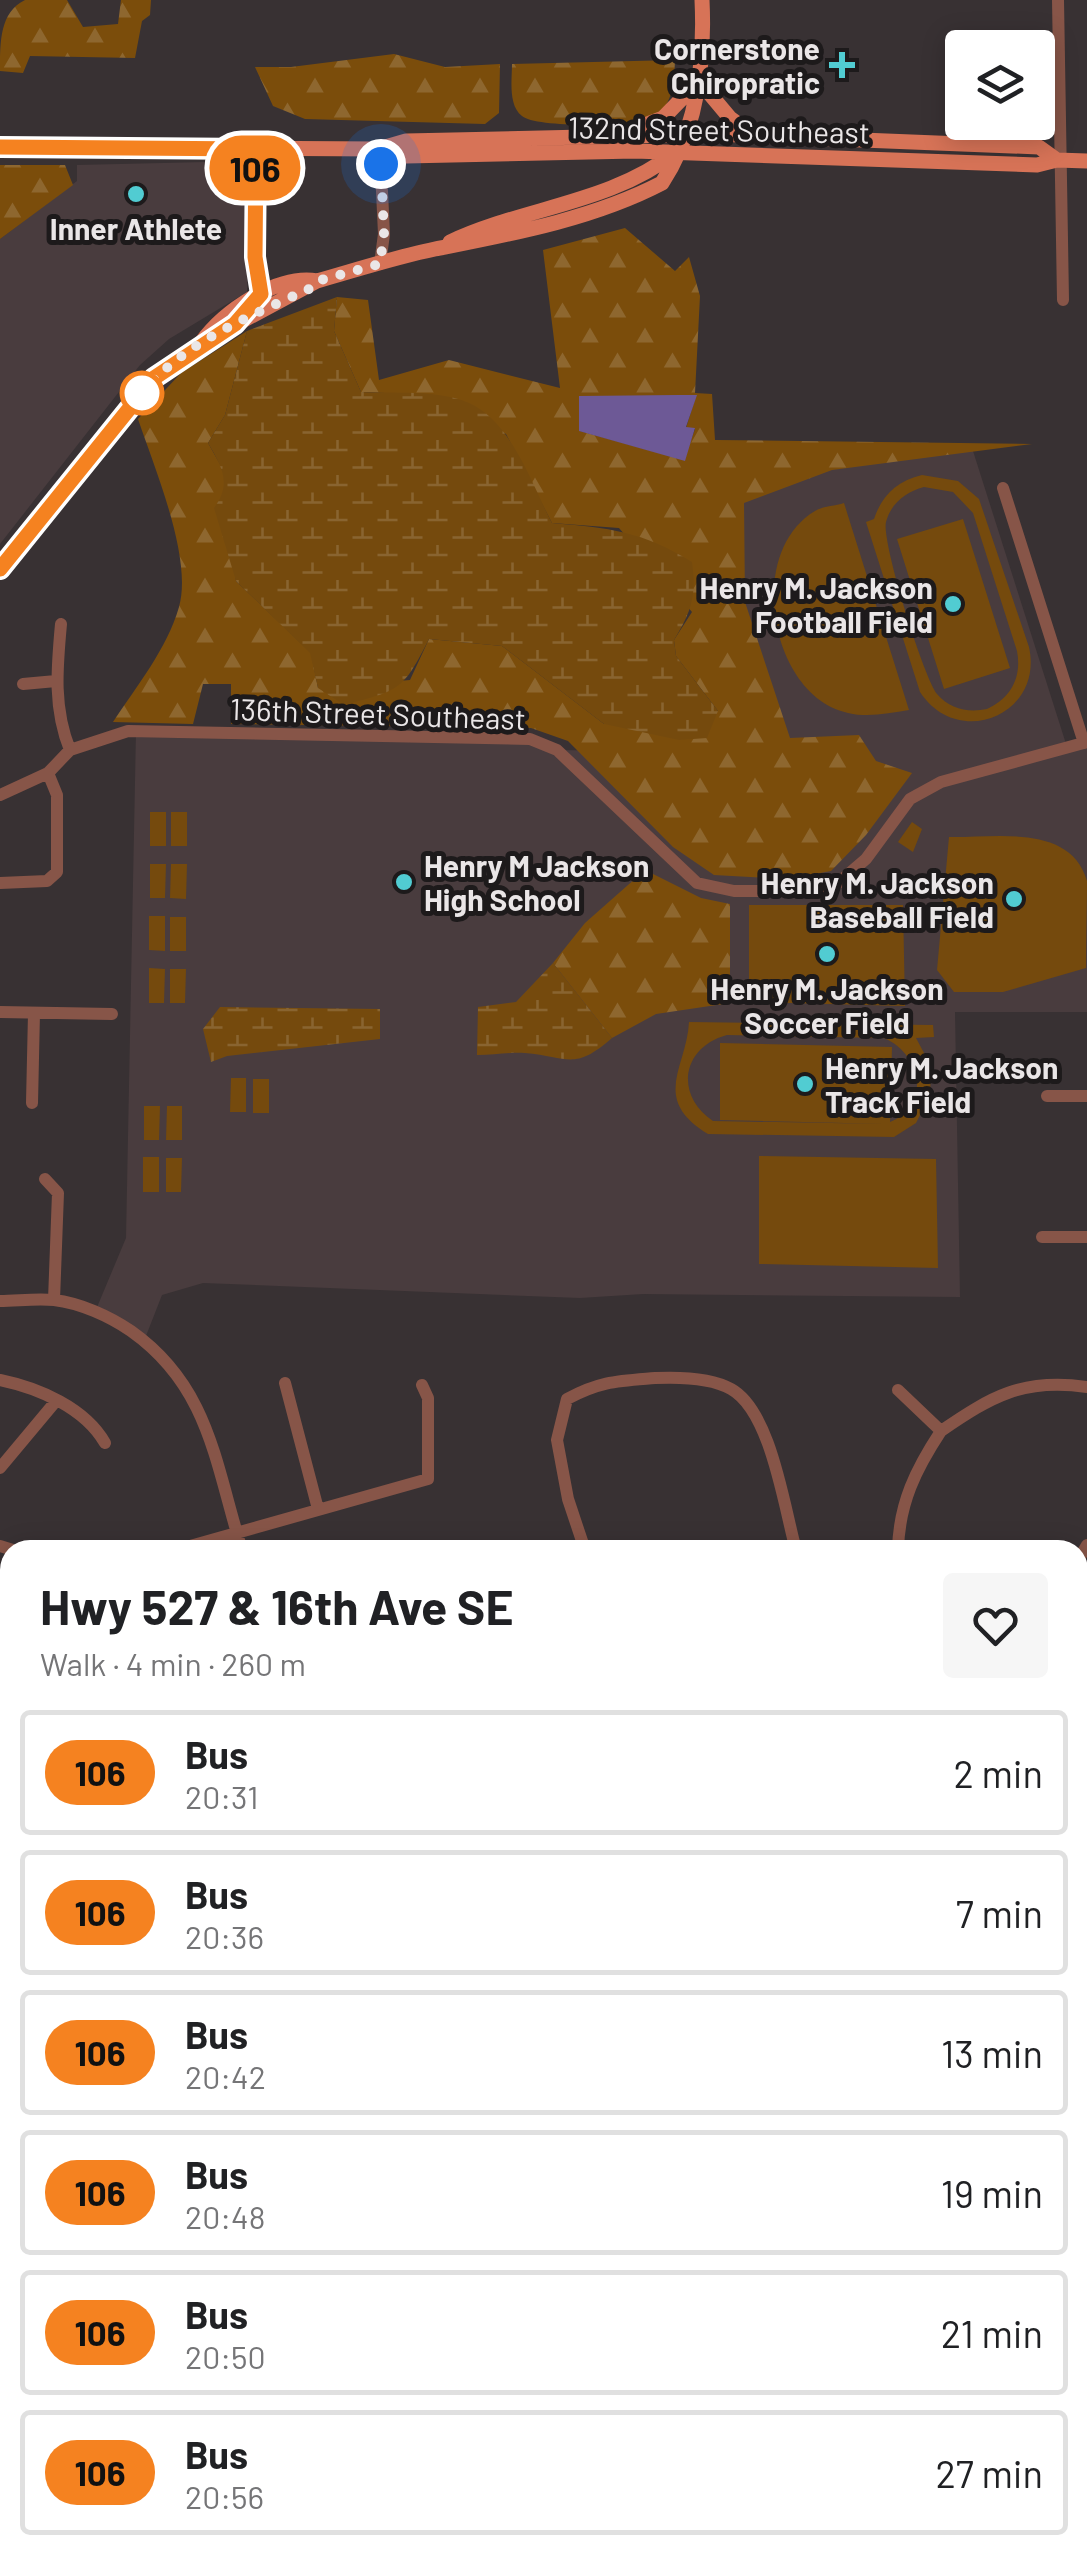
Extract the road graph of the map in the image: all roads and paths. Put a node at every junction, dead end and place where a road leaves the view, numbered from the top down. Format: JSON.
{"nodes":[{"id":1,"x":702,"y":0,"type":"edge"},
{"id":2,"x":1058,"y":0,"type":"edge"},
{"id":3,"x":699,"y":82,"type":"junction"},
{"id":4,"x":686,"y":134,"type":"junction"},
{"id":5,"x":607,"y":136,"type":"junction"},
{"id":6,"x":757,"y":137,"type":"junction"},
{"id":7,"x":0,"y":147,"type":"edge"},
{"id":8,"x":256,"y":149,"type":"junction"},
{"id":9,"x":380,"y":149,"type":"junction"},
{"id":10,"x":676,"y":152,"type":"junction"},
{"id":11,"x":1057,"y":160,"type":"junction"},
{"id":12,"x":1087,"y":161,"type":"edge"},
{"id":13,"x":380,"y":264,"type":"junction"},
{"id":14,"x":317,"y":281,"type":"junction"},
{"id":15,"x":261,"y":294,"type":"junction"},
{"id":16,"x":1063,"y":300,"type":"dead end"},
{"id":17,"x":235,"y":324,"type":"junction"},
{"id":18,"x":202,"y":343,"type":"junction"},
{"id":19,"x":1003,"y":488,"type":"dead end"},
{"id":20,"x":0,"y":570,"type":"edge"},
{"id":21,"x":61,"y":624,"type":"dead end"},
{"id":22,"x":56,"y":681,"type":"junction"},
{"id":23,"x":23,"y":684,"type":"dead end"},
{"id":24,"x":1085,"y":742,"type":"edge"},
{"id":25,"x":70,"y":750,"type":"junction"},
{"id":26,"x":48,"y":773,"type":"junction"},
{"id":27,"x":0,"y":796,"type":"edge"},
{"id":28,"x":0,"y":883,"type":"edge"},
{"id":29,"x":0,"y":1012,"type":"edge"},
{"id":30,"x":34,"y":1013,"type":"junction"},
{"id":31,"x":112,"y":1014,"type":"dead end"},
{"id":32,"x":1047,"y":1096,"type":"dead end"},
{"id":33,"x":1087,"y":1096,"type":"edge"},
{"id":34,"x":32,"y":1103,"type":"dead end"},
{"id":35,"x":46,"y":1179,"type":"dead end"},
{"id":36,"x":1042,"y":1237,"type":"dead end"},
{"id":37,"x":1087,"y":1237,"type":"edge"},
{"id":38,"x":54,"y":1300,"type":"junction"},
{"id":39,"x":0,"y":1302,"type":"edge"},
{"id":40,"x":0,"y":1380,"type":"edge"},
{"id":41,"x":285,"y":1383,"type":"dead end"},
{"id":42,"x":422,"y":1385,"type":"dead end"},
{"id":43,"x":1087,"y":1387,"type":"edge"},
{"id":44,"x":898,"y":1390,"type":"dead end"},
{"id":45,"x":56,"y":1401,"type":"junction"},
{"id":46,"x":941,"y":1431,"type":"junction"},
{"id":47,"x":105,"y":1442,"type":"dead end"},
{"id":48,"x":0,"y":1468,"type":"edge"},
{"id":49,"x":318,"y":1509,"type":"junction"},
{"id":50,"x":237,"y":1535,"type":"junction"},
{"id":51,"x":217,"y":1540,"type":"edge"},
{"id":52,"x":239,"y":1540,"type":"edge"},
{"id":53,"x":582,"y":1540,"type":"edge"},
{"id":54,"x":793,"y":1540,"type":"edge"},
{"id":55,"x":899,"y":1540,"type":"edge"}],
"edges":[{"from":1,"to":3,"type":"main road"},
{"from":2,"to":11,"type":"street"},
{"from":3,"to":4,"type":"main road"},
{"from":3,"to":5,"type":"main road"},
{"from":3,"to":6,"type":"main road"},
{"from":4,"to":5,"type":"main road","name":"132nd Street Southeast"},
{"from":4,"to":6,"type":"main road","name":"132nd Street Southeast"},
{"from":4,"to":10,"type":"main road"},
{"from":5,"to":9,"type":"main road","name":"132nd Street Southeast"},
{"from":6,"to":11,"type":"main road","name":"132nd Street Southeast"},
{"from":7,"to":8,"type":"main road","name":"132nd Street Southeast"},
{"from":8,"to":9,"type":"main road","name":"132nd Street Southeast"},
{"from":8,"to":15,"type":"main road"},
{"from":9,"to":10,"type":"main road","name":"132nd Street Southeast"},
{"from":9,"to":13,"type":"street"},
{"from":10,"to":11,"type":"main road","name":"132nd Street Southeast"},
{"from":10,"to":13,"type":"main road"},
{"from":11,"to":12,"type":"main road","name":"132nd Street Southeast"},
{"from":11,"to":16,"type":"street"},
{"from":13,"to":14,"type":"main road"},
{"from":14,"to":15,"type":"main road"},
{"from":14,"to":17,"type":"main road"},
{"from":15,"to":17,"type":"main road"},
{"from":15,"to":18,"type":"main road"},
{"from":17,"to":18,"type":"main road"},
{"from":18,"to":20,"type":"main road"},
{"from":19,"to":24,"type":"street"},
{"from":21,"to":22,"type":"street"},
{"from":22,"to":23,"type":"street"},
{"from":22,"to":25,"type":"street"},
{"from":24,"to":25,"type":"street","name":"136th Street Southeast"},
{"from":25,"to":26,"type":"street","name":"136th Street Southeast"},
{"from":26,"to":27,"type":"street","name":"136th Street Southeast"},
{"from":26,"to":28,"type":"street"},
{"from":29,"to":30,"type":"street"},
{"from":30,"to":31,"type":"street"},
{"from":30,"to":34,"type":"street"},
{"from":32,"to":33,"type":"street"},
{"from":35,"to":38,"type":"street"},
{"from":36,"to":37,"type":"street"},
{"from":38,"to":39,"type":"street"},
{"from":38,"to":50,"type":"street"},
{"from":40,"to":45,"type":"street"},
{"from":41,"to":49,"type":"street"},
{"from":42,"to":49,"type":"street"},
{"from":43,"to":46,"type":"street"},
{"from":44,"to":46,"type":"street"},
{"from":45,"to":47,"type":"street"},
{"from":45,"to":48,"type":"street"},
{"from":46,"to":55,"type":"street"},
{"from":49,"to":50,"type":"street"},
{"from":50,"to":51,"type":"street"},
{"from":50,"to":52,"type":"street"},
{"from":53,"to":54,"type":"street"}]}
